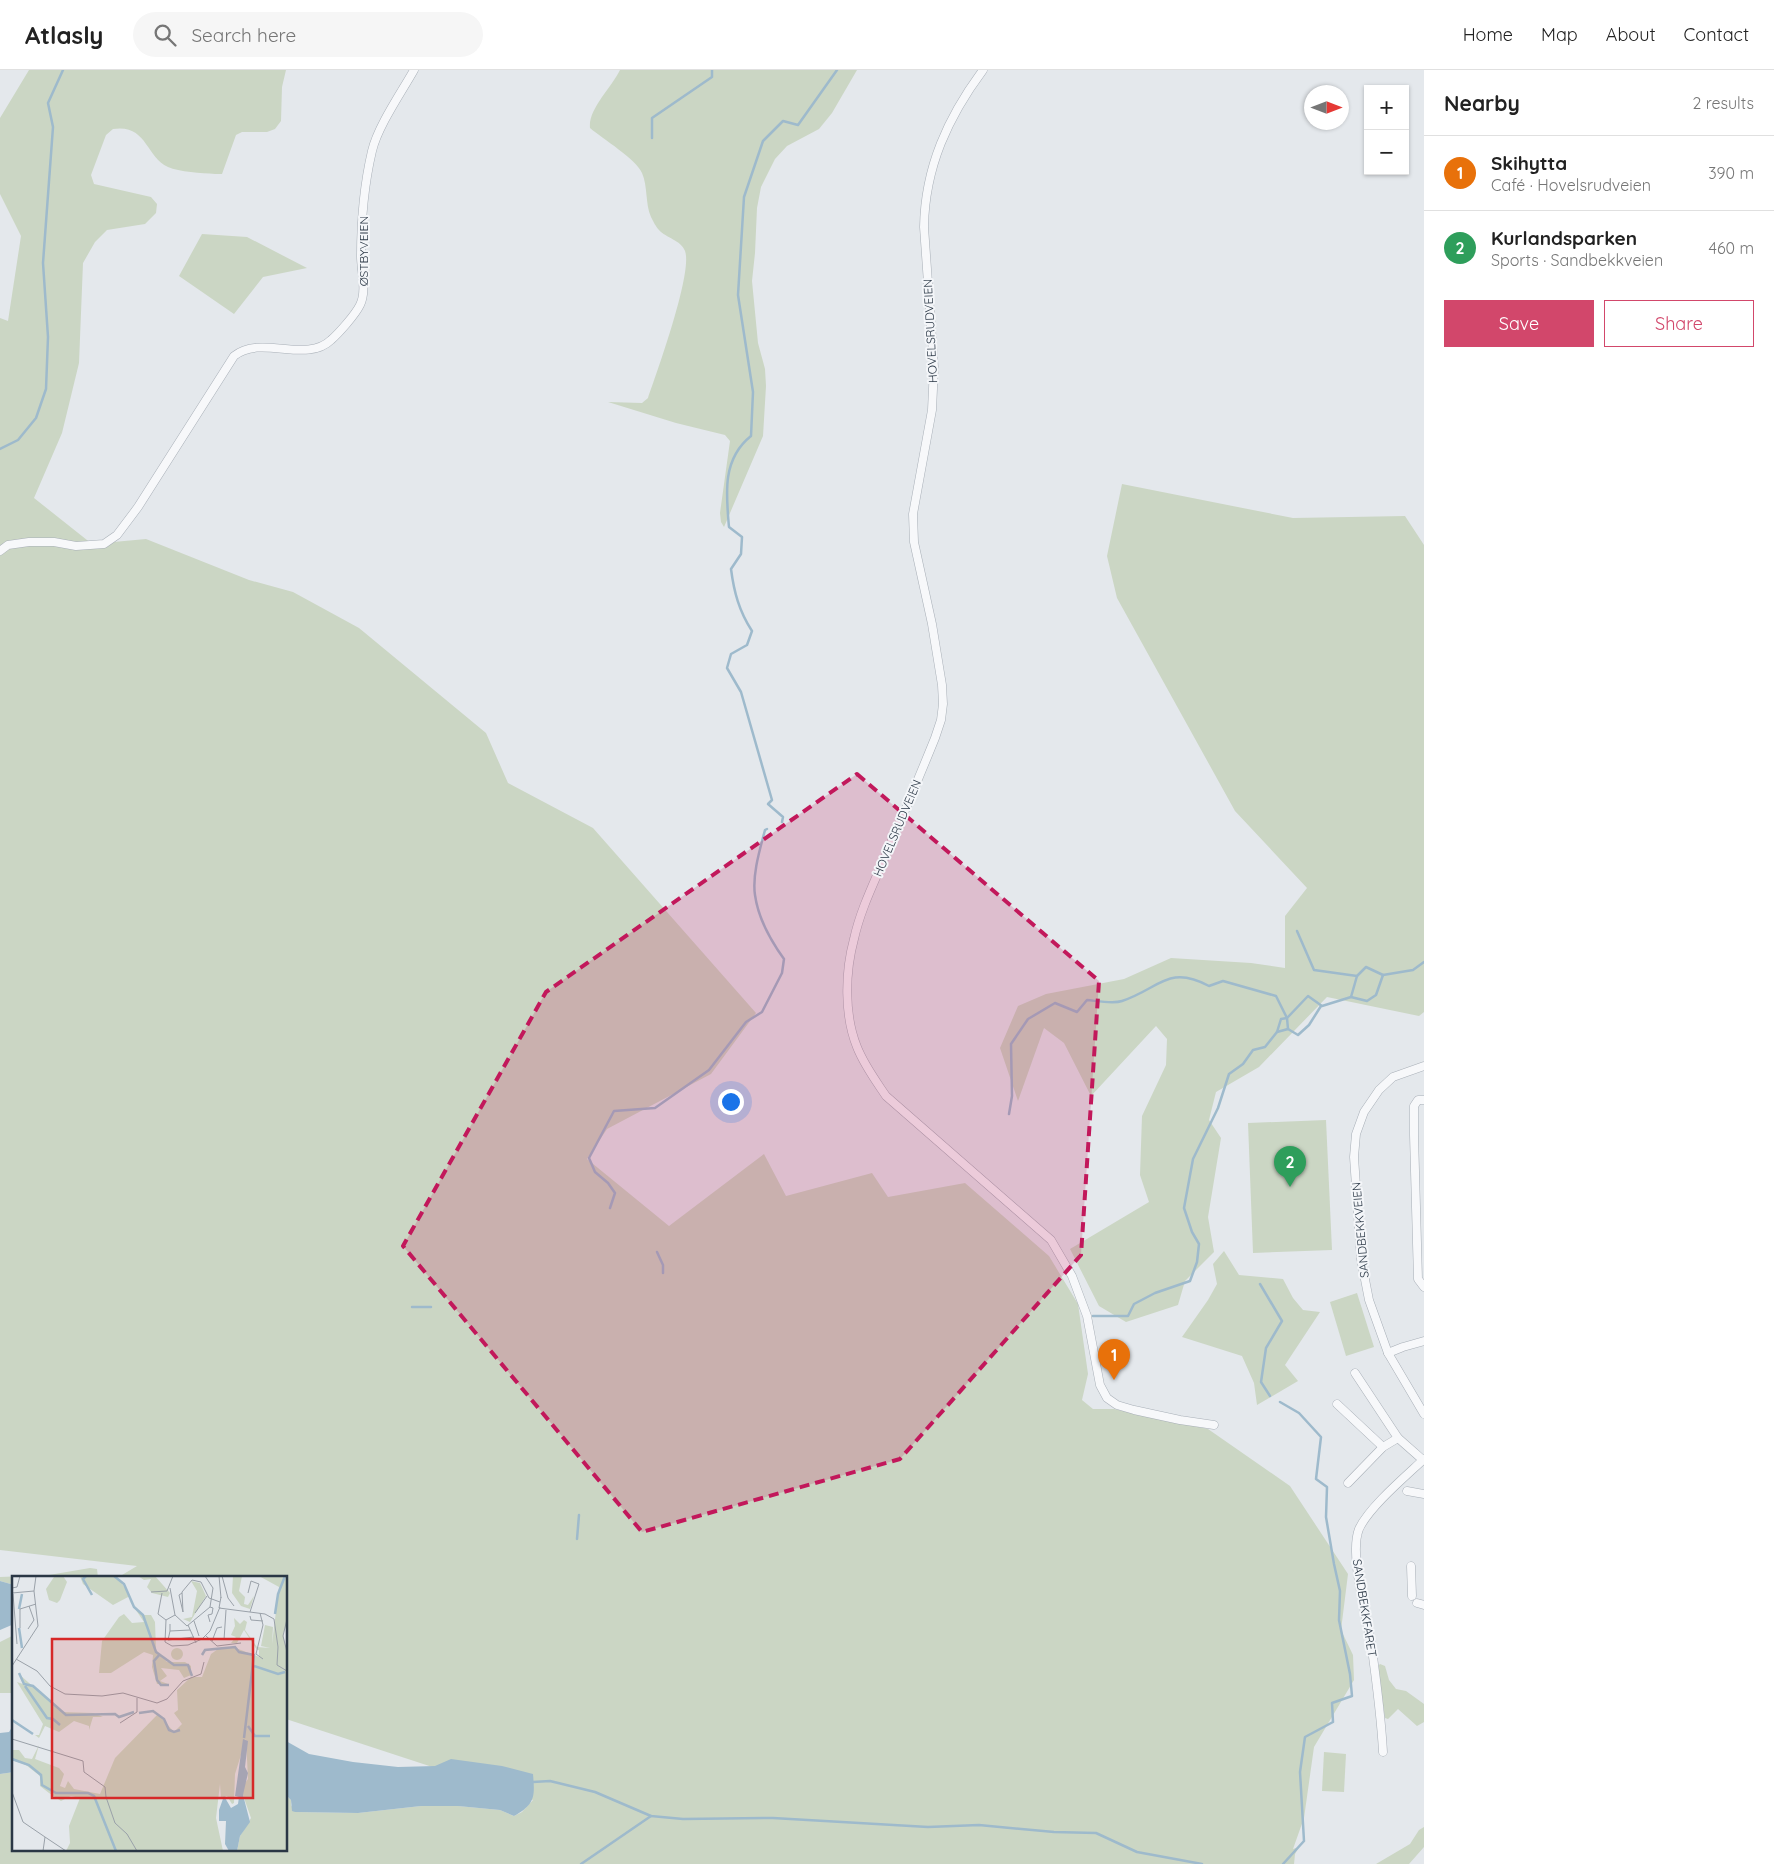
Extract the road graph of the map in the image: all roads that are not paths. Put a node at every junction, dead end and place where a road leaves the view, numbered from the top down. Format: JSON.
{"nodes":[{"id":1,"x":414,"y":70,"type":"edge"},
{"id":2,"x":983,"y":70,"type":"edge"},
{"id":3,"x":0,"y":552,"type":"edge"},
{"id":4,"x":1424,"y":1066,"type":"edge"},
{"id":5,"x":1424,"y":1100,"type":"edge"},
{"id":6,"x":1420,"y":1206,"type":"edge"},
{"id":7,"x":1424,"y":1287,"type":"edge"},
{"id":8,"x":1424,"y":1341,"type":"edge"},
{"id":9,"x":1388,"y":1353,"type":"junction"},
{"id":10,"x":1355,"y":1373,"type":"dead end"},
{"id":11,"x":1337,"y":1404,"type":"dead end"},
{"id":12,"x":1424,"y":1414,"type":"edge"},
{"id":13,"x":1214,"y":1425,"type":"dead end"},
{"id":14,"x":1398,"y":1438,"type":"junction"},
{"id":15,"x":1382,"y":1447,"type":"junction"},
{"id":16,"x":1424,"y":1459,"type":"edge"},
{"id":17,"x":1348,"y":1483,"type":"dead end"},
{"id":18,"x":1407,"y":1491,"type":"dead end"},
{"id":19,"x":1424,"y":1494,"type":"edge"},
{"id":20,"x":1411,"y":1566,"type":"dead end"},
{"id":21,"x":1412,"y":1596,"type":"dead end"},
{"id":22,"x":1383,"y":1752,"type":"dead end"}],
"edges":[{"from":1,"to":3,"type":"street","name":"ØSTBYVEIEN"},
{"from":2,"to":13,"type":"street","name":"HOVELSRUDVEIEN"},
{"from":4,"to":9,"type":"street","name":"SANDBEKKVEIEN"},
{"from":5,"to":6,"type":"street"},
{"from":6,"to":7,"type":"street"},
{"from":8,"to":9,"type":"street"},
{"from":9,"to":12,"type":"street","name":"SANDBEKKVEIEN"},
{"from":10,"to":14,"type":"street"},
{"from":11,"to":15,"type":"street"},
{"from":14,"to":15,"type":"street"},
{"from":14,"to":16,"type":"street"},
{"from":15,"to":17,"type":"street"},
{"from":16,"to":22,"type":"street","name":"SANDBEKKFARET"},
{"from":18,"to":19,"type":"street"},
{"from":20,"to":21,"type":"street"}]}
